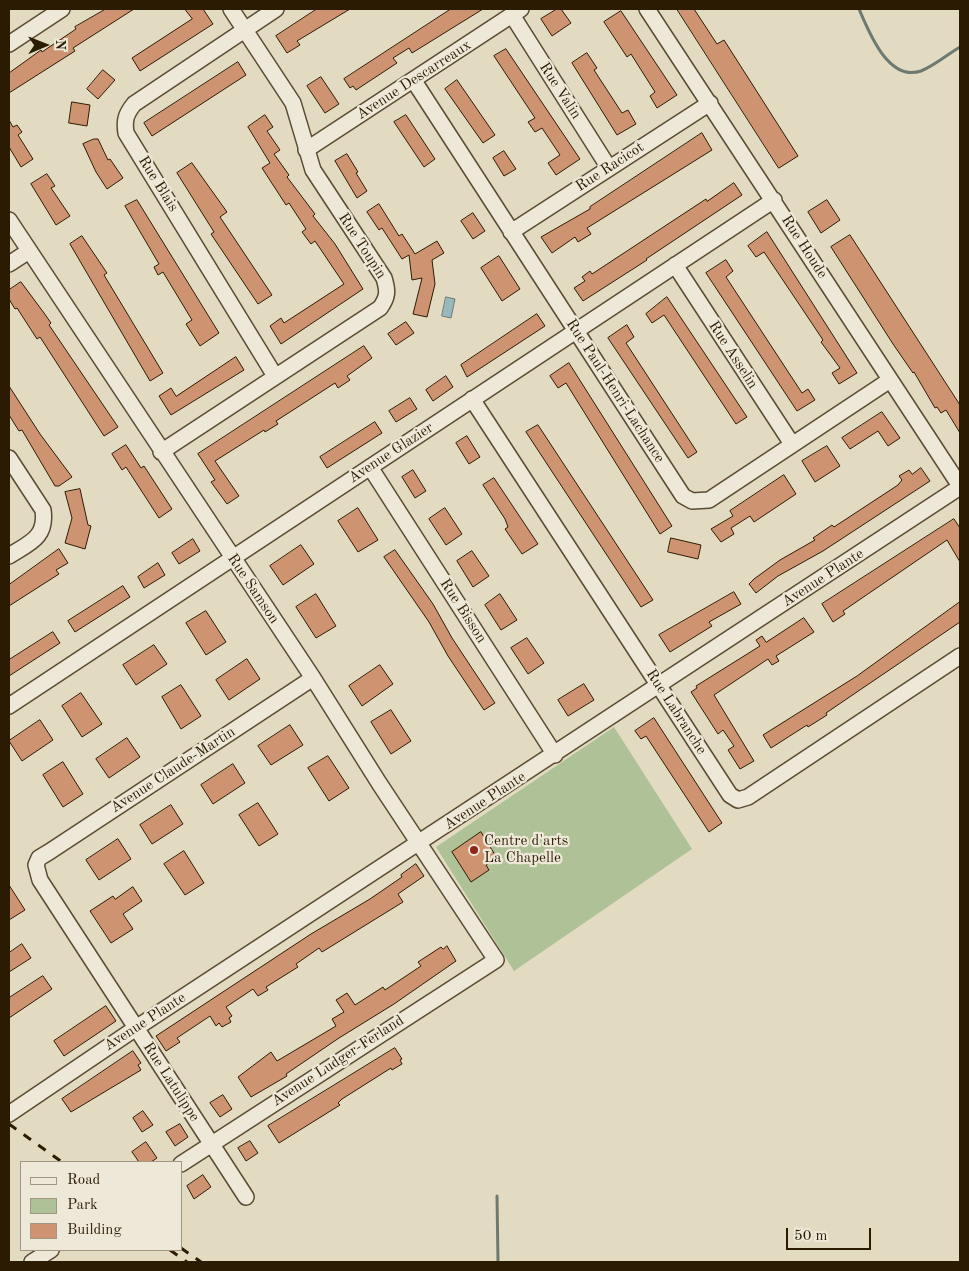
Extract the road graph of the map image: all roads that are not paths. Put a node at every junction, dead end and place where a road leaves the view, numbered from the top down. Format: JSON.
{"nodes":[{"id":1,"x":62,"y":9,"type":"edge"},
{"id":2,"x":231,"y":9,"type":"edge"},
{"id":3,"x":276,"y":9,"type":"edge"},
{"id":4,"x":647,"y":9,"type":"edge"},
{"id":5,"x":516,"y":12,"type":"edge"},
{"id":6,"x":245,"y":29,"type":"junction"},
{"id":7,"x":9,"y":44,"type":"edge"},
{"id":8,"x":414,"y":81,"type":"junction"},
{"id":9,"x":710,"y":103,"type":"junction"},
{"id":10,"x":306,"y":150,"type":"junction"},
{"id":11,"x":609,"y":168,"type":"junction"},
{"id":12,"x":774,"y":200,"type":"junction"},
{"id":13,"x":9,"y":220,"type":"edge"},
{"id":14,"x":511,"y":232,"type":"junction"},
{"id":15,"x":29,"y":251,"type":"junction"},
{"id":16,"x":9,"y":264,"type":"edge"},
{"id":17,"x":675,"y":265,"type":"junction"},
{"id":18,"x":575,"y":330,"type":"junction"},
{"id":19,"x":276,"y":376,"type":"junction"},
{"id":20,"x":890,"y":380,"type":"junction"},
{"id":21,"x":472,"y":399,"type":"junction"},
{"id":22,"x":792,"y":444,"type":"junction"},
{"id":23,"x":161,"y":452,"type":"junction"},
{"id":24,"x":9,"y":458,"type":"edge"},
{"id":25,"x":370,"y":467,"type":"junction"},
{"id":26,"x":960,"y":487,"type":"edge"},
{"id":27,"x":9,"y":556,"type":"edge"},
{"id":28,"x":232,"y":557,"type":"junction"},
{"id":29,"x":960,"y":656,"type":"edge"},
{"id":30,"x":313,"y":678,"type":"junction"},
{"id":31,"x":660,"y":686,"type":"junction"},
{"id":32,"x":9,"y":706,"type":"edge"},
{"id":33,"x":555,"y":754,"type":"junction"},
{"id":34,"x":419,"y":844,"type":"junction"},
{"id":35,"x":36,"y":865,"type":"joint"},
{"id":36,"x":496,"y":960,"type":"joint"},
{"id":37,"x":136,"y":1028,"type":"junction"},
{"id":38,"x":9,"y":1114,"type":"edge"},
{"id":39,"x":211,"y":1144,"type":"junction"},
{"id":40,"x":182,"y":1163,"type":"edge"},
{"id":41,"x":246,"y":1197,"type":"dead end"},
{"id":42,"x":49,"y":1251,"type":"edge"},
{"id":43,"x":32,"y":1262,"type":"edge"}],
"edges":[{"from":1,"to":7,"type":"street"},
{"from":2,"to":6,"type":"street","name":"Rue Toupin"},
{"from":3,"to":6,"type":"street","name":"Rue Blais"},
{"from":4,"to":9,"type":"street","name":"Rue Houde"},
{"from":5,"to":8,"type":"street","name":"Avenue Descarreaux"},
{"from":5,"to":11,"type":"street","name":"Rue Valin"},
{"from":6,"to":10,"type":"street","name":"Rue Toupin"},
{"from":6,"to":19,"type":"street","name":"Rue Blais"},
{"from":8,"to":10,"type":"street","name":"Avenue Descarreaux"},
{"from":8,"to":14,"type":"street","name":"Rue Paul-Henri-Lachance"},
{"from":9,"to":11,"type":"street","name":"Rue Racicot"},
{"from":9,"to":12,"type":"street","name":"Rue Houde"},
{"from":10,"to":19,"type":"street","name":"Rue Toupin"},
{"from":11,"to":14,"type":"street","name":"Rue Racicot"},
{"from":12,"to":17,"type":"street","name":"Avenue Glazier"},
{"from":12,"to":20,"type":"street","name":"Rue Houde"},
{"from":13,"to":15,"type":"street","name":"Rue Samson"},
{"from":14,"to":18,"type":"street","name":"Rue Paul-Henri-Lachance"},
{"from":15,"to":16,"type":"street"},
{"from":15,"to":23,"type":"street","name":"Rue Samson"},
{"from":17,"to":18,"type":"street","name":"Avenue Glazier"},
{"from":17,"to":22,"type":"street","name":"Rue Asselin"},
{"from":18,"to":21,"type":"street","name":"Avenue Glazier"},
{"from":18,"to":22,"type":"street","name":"Rue Paul-Henri-Lachance"},
{"from":19,"to":23,"type":"street","name":"Rue Toupin"},
{"from":20,"to":22,"type":"street","name":"Rue Paul-Henri-Lachance"},
{"from":20,"to":26,"type":"street","name":"Rue Houde"},
{"from":21,"to":25,"type":"street","name":"Avenue Glazier"},
{"from":21,"to":31,"type":"street","name":"Rue Labranche"},
{"from":23,"to":28,"type":"street","name":"Rue Samson"},
{"from":24,"to":27,"type":"street"},
{"from":25,"to":28,"type":"street","name":"Avenue Glazier"},
{"from":25,"to":33,"type":"street","name":"Rue Bisson"},
{"from":26,"to":31,"type":"street","name":"Avenue Plante"},
{"from":28,"to":30,"type":"street","name":"Rue Samson"},
{"from":28,"to":32,"type":"street","name":"Avenue Glazier"},
{"from":29,"to":31,"type":"street","name":"Rue Labranche"},
{"from":30,"to":34,"type":"street","name":"Rue Samson"},
{"from":30,"to":35,"type":"street","name":"Avenue Claude-Martin"},
{"from":31,"to":33,"type":"street","name":"Avenue Plante"},
{"from":33,"to":34,"type":"street","name":"Avenue Plante"},
{"from":34,"to":36,"type":"street","name":"Rue Samson"},
{"from":34,"to":37,"type":"street","name":"Avenue Plante"},
{"from":35,"to":37,"type":"street","name":"Rue Latulippe"},
{"from":36,"to":39,"type":"street","name":"Avenue Ludger-Ferland"},
{"from":37,"to":38,"type":"street","name":"Avenue Plante"},
{"from":37,"to":39,"type":"street","name":"Rue Latulippe"},
{"from":39,"to":40,"type":"street","name":"Avenue Ludger-Ferland"},
{"from":39,"to":41,"type":"street","name":"Rue Latulippe"},
{"from":42,"to":43,"type":"street"}]}
